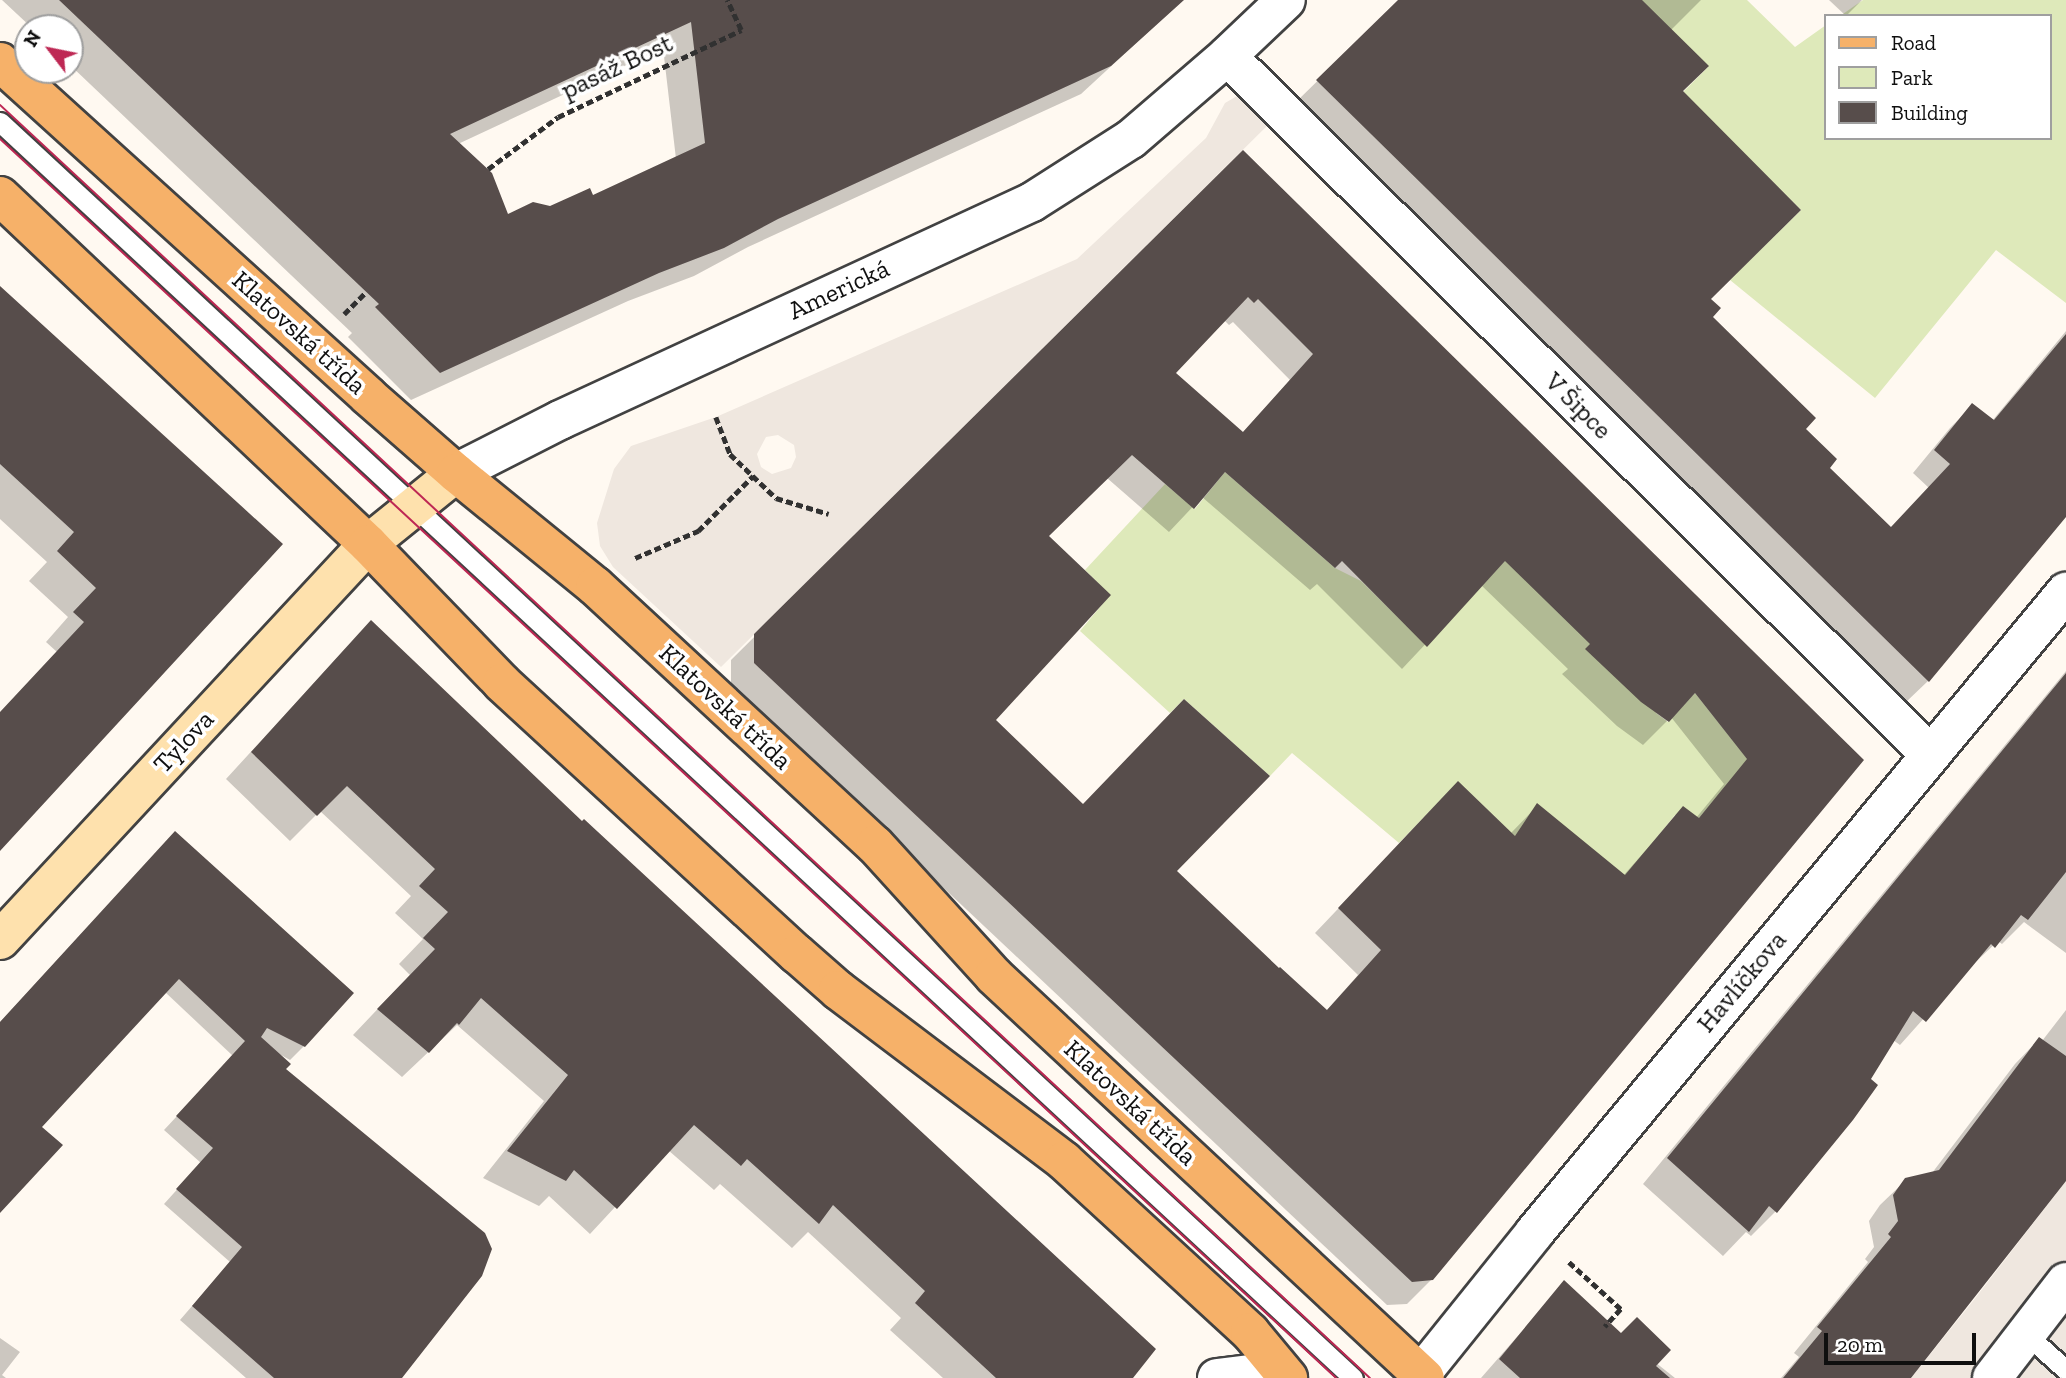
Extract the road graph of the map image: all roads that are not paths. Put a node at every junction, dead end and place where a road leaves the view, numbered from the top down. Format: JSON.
{"nodes":[{"id":1,"x":1286,"y":0,"type":"edge"},
{"id":2,"x":1227,"y":56,"type":"junction"},
{"id":3,"x":0,"y":62,"type":"edge"},
{"id":4,"x":0,"y":122,"type":"edge"},
{"id":5,"x":0,"y":196,"type":"edge"},
{"id":6,"x":456,"y":473,"type":"junction"},
{"id":7,"x":413,"y":505,"type":"junction"},
{"id":8,"x":368,"y":544,"type":"junction"},
{"id":9,"x":2066,"y":592,"type":"edge"},
{"id":10,"x":1931,"y":755,"type":"junction"},
{"id":11,"x":0,"y":940,"type":"edge"},
{"id":12,"x":2066,"y":1282,"type":"edge"},
{"id":13,"x":2026,"y":1334,"type":"junction"},
{"id":14,"x":2066,"y":1370,"type":"edge"},
{"id":15,"x":1424,"y":1376,"type":"edge"},
{"id":16,"x":1217,"y":1378,"type":"edge"},
{"id":17,"x":1265,"y":1378,"type":"edge"},
{"id":18,"x":1288,"y":1378,"type":"edge"},
{"id":19,"x":1353,"y":1378,"type":"edge"},
{"id":20,"x":1992,"y":1378,"type":"edge"}],
"edges":[{"from":1,"to":2,"type":"street","name":"Americká"},
{"from":2,"to":6,"type":"street","name":"Americká"},
{"from":2,"to":10,"type":"street","name":"V Šipce"},
{"from":3,"to":6,"type":"main road","name":"Klatovská třída"},
{"from":4,"to":7,"type":"lane","name":"Klatovská třída"},
{"from":5,"to":8,"type":"main road"},
{"from":6,"to":7,"type":"street","name":"Americká"},
{"from":6,"to":15,"type":"main road","name":"Klatovská třída"},
{"from":7,"to":8,"type":"street","name":"Americká"},
{"from":7,"to":19,"type":"lane","name":"Klatovská třída"},
{"from":8,"to":11,"type":"street","name":"Tylova"},
{"from":8,"to":18,"type":"main road"},
{"from":9,"to":10,"type":"street","name":"Havlíčkova"},
{"from":10,"to":15,"type":"street","name":"Havlíčkova"},
{"from":12,"to":13,"type":"street"},
{"from":13,"to":14,"type":"lane"},
{"from":13,"to":20,"type":"street"},
{"from":16,"to":17,"type":"street"}]}
